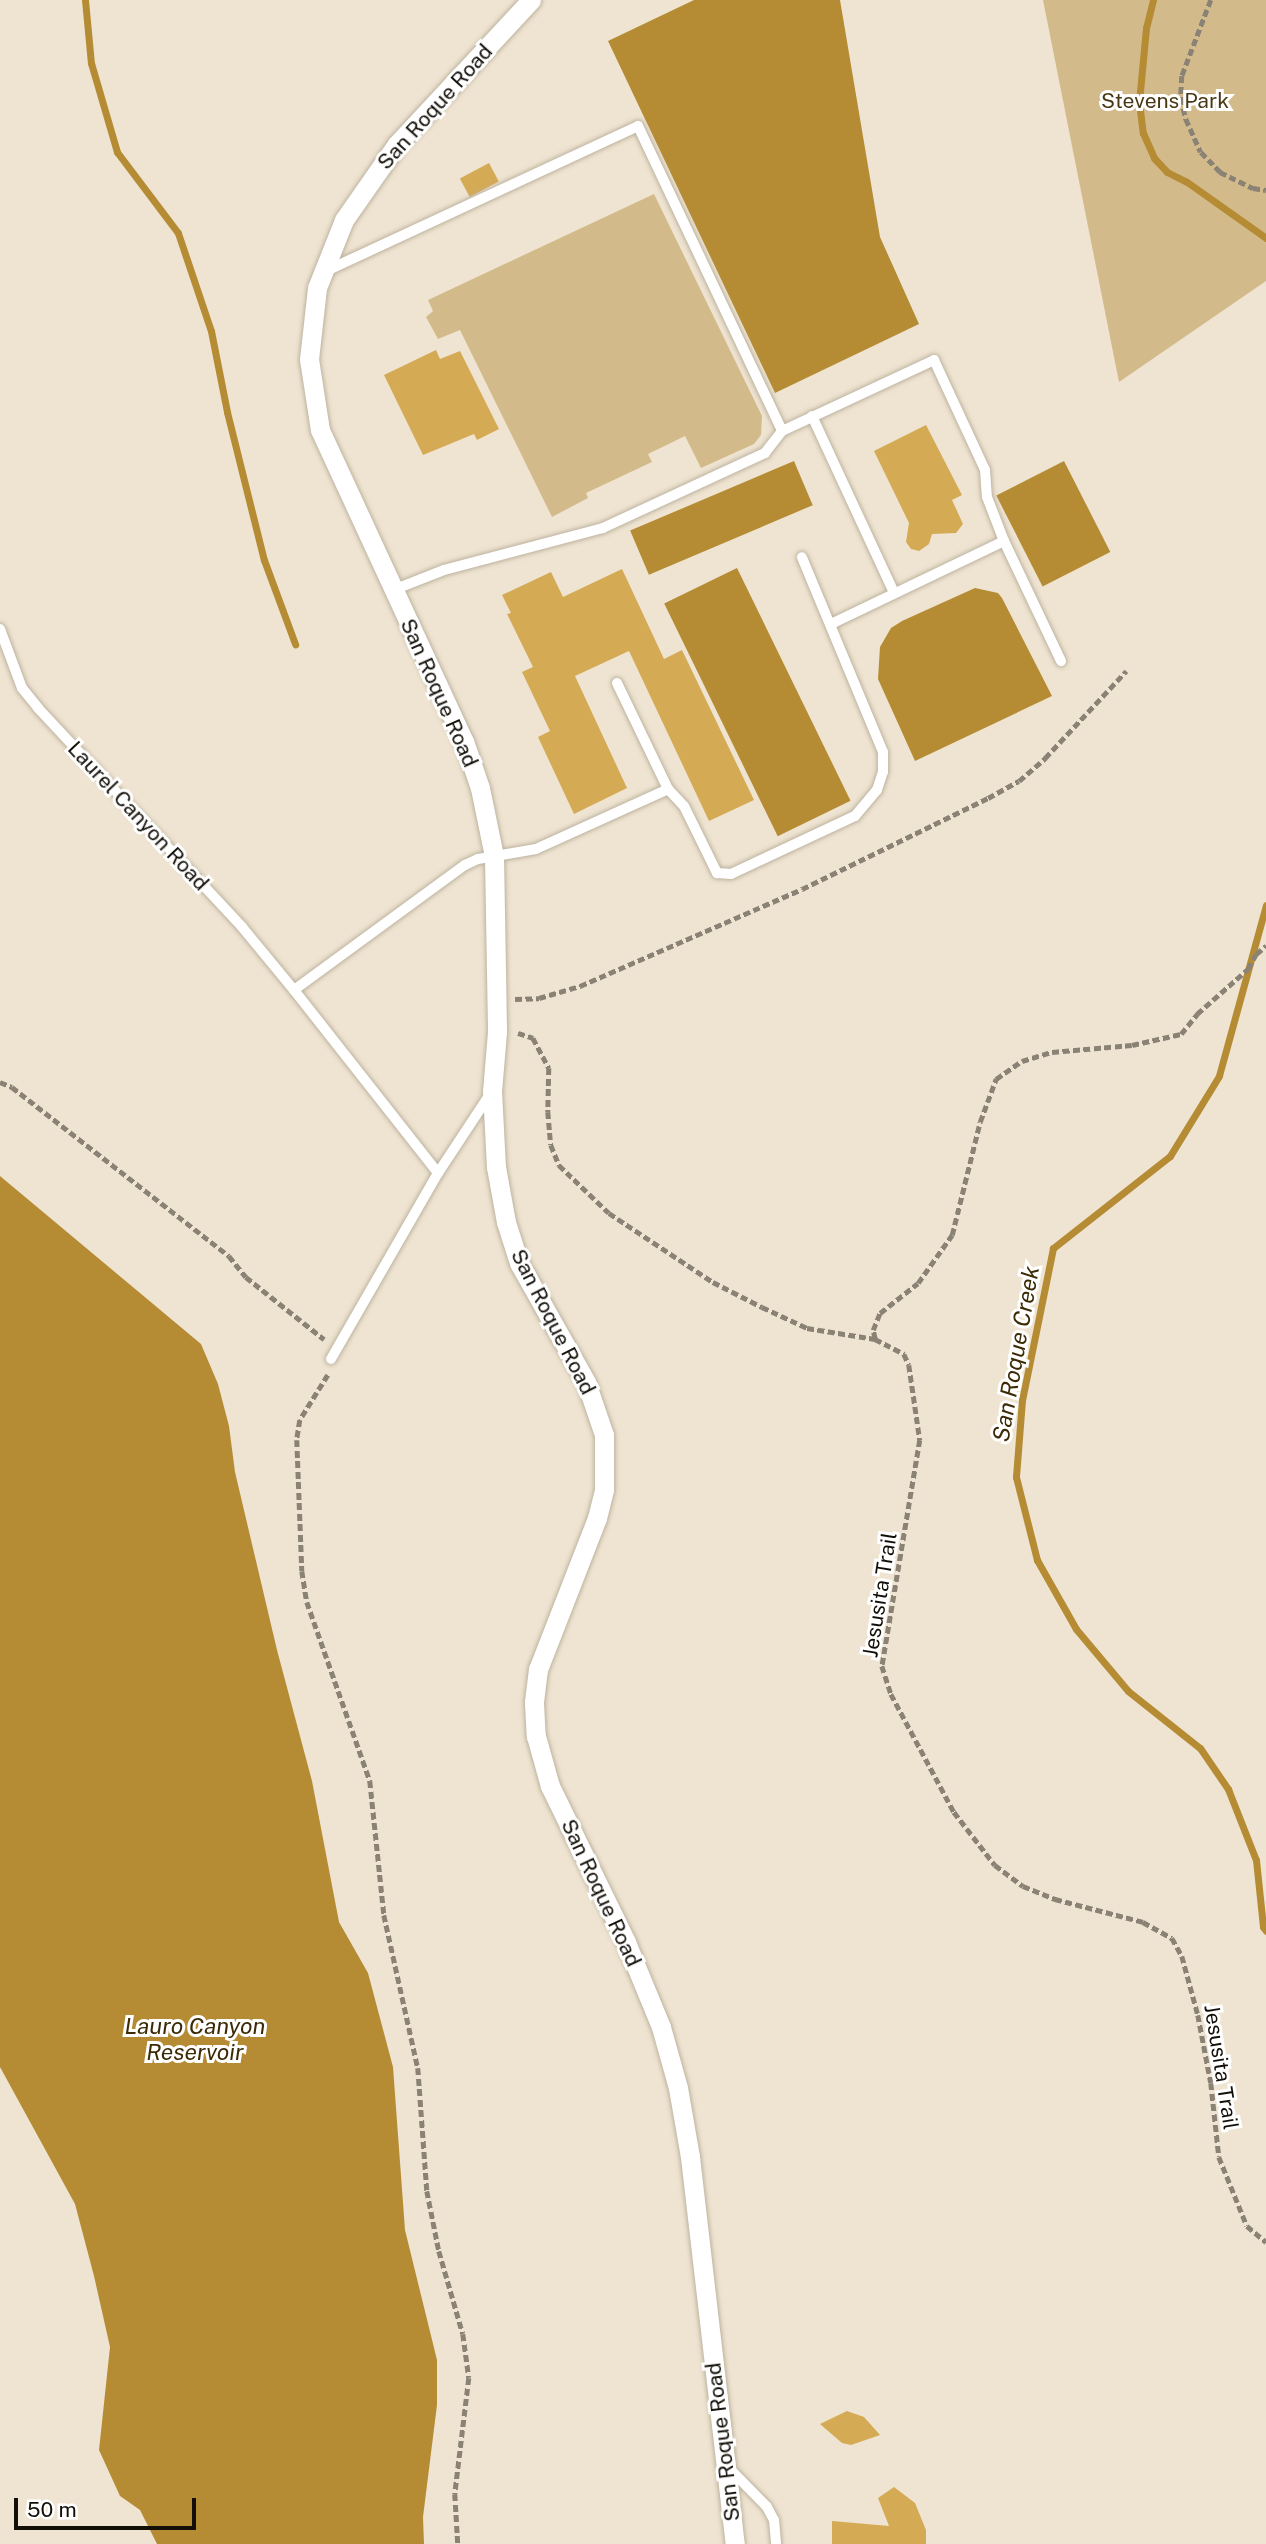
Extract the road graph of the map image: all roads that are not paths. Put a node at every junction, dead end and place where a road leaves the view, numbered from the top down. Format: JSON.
{"nodes":[{"id":1,"x":531,"y":0,"type":"edge"},
{"id":2,"x":322,"y":272,"type":"junction"},
{"id":3,"x":812,"y":416,"type":"junction"},
{"id":4,"x":782,"y":431,"type":"junction"},
{"id":5,"x":1004,"y":541,"type":"junction"},
{"id":6,"x":802,"y":557,"type":"dead end"},
{"id":7,"x":393,"y":590,"type":"junction"},
{"id":8,"x":894,"y":593,"type":"junction"},
{"id":9,"x":831,"y":624,"type":"junction"},
{"id":10,"x":0,"y":629,"type":"edge"},
{"id":11,"x":1060,"y":661,"type":"dead end"},
{"id":12,"x":617,"y":683,"type":"dead end"},
{"id":13,"x":668,"y":789,"type":"junction"},
{"id":14,"x":494,"y":856,"type":"junction"},
{"id":15,"x":294,"y":990,"type":"junction"},
{"id":16,"x":492,"y":1091,"type":"junction"},
{"id":17,"x":438,"y":1174,"type":"junction"},
{"id":18,"x":331,"y":1359,"type":"road end"},
{"id":19,"x":727,"y":2467,"type":"junction"},
{"id":20,"x":735,"y":2544,"type":"edge"},
{"id":21,"x":776,"y":2544,"type":"edge"}],
"edges":[{"from":1,"to":2,"type":"street","name":"San Roque Road"},
{"from":2,"to":4,"type":"lane"},
{"from":2,"to":7,"type":"street","name":"San Roque Road"},
{"from":3,"to":4,"type":"lane"},
{"from":3,"to":5,"type":"lane"},
{"from":3,"to":8,"type":"lane"},
{"from":4,"to":7,"type":"lane"},
{"from":5,"to":8,"type":"lane"},
{"from":5,"to":11,"type":"lane"},
{"from":6,"to":9,"type":"lane"},
{"from":7,"to":14,"type":"street","name":"San Roque Road"},
{"from":8,"to":9,"type":"lane"},
{"from":9,"to":13,"type":"lane"},
{"from":10,"to":15,"type":"lane","name":"Laurel Canyon Road"},
{"from":12,"to":13,"type":"lane"},
{"from":13,"to":14,"type":"lane"},
{"from":14,"to":15,"type":"lane"},
{"from":14,"to":16,"type":"street","name":"San Roque Road"},
{"from":15,"to":17,"type":"lane","name":"Laurel Canyon Road"},
{"from":16,"to":17,"type":"lane"},
{"from":16,"to":19,"type":"street","name":"San Roque Road"},
{"from":17,"to":18,"type":"lane"},
{"from":19,"to":20,"type":"street","name":"San Roque Road"},
{"from":19,"to":21,"type":"lane"}]}
